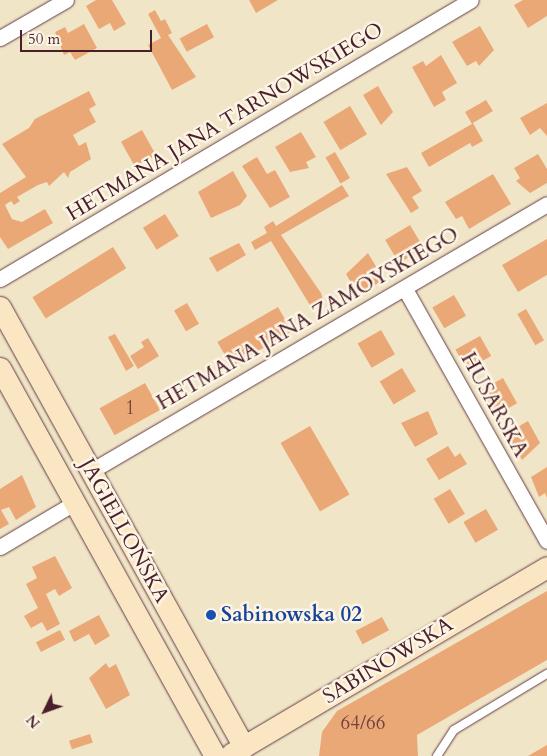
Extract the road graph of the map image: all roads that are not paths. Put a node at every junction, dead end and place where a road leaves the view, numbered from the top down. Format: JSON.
{"nodes":[{"id":1,"x":66,"y":0,"type":"edge"},
{"id":2,"x":471,"y":0,"type":"edge"},
{"id":3,"x":0,"y":38,"type":"edge"},
{"id":4,"x":547,"y":204,"type":"edge"},
{"id":5,"x":0,"y":279,"type":"edge"},
{"id":6,"x":405,"y":289,"type":"junction"},
{"id":7,"x":0,"y":307,"type":"edge"},
{"id":8,"x":0,"y":368,"type":"edge"},
{"id":9,"x":91,"y":471,"type":"junction"},
{"id":10,"x":74,"y":503,"type":"junction"},
{"id":11,"x":547,"y":541,"type":"edge"},
{"id":12,"x":0,"y":546,"type":"edge"},
{"id":13,"x":547,"y":567,"type":"edge"},
{"id":14,"x":547,"y":674,"type":"edge"},
{"id":15,"x":240,"y":753,"type":"edge"},
{"id":16,"x":216,"y":756,"type":"edge"},
{"id":17,"x":437,"y":756,"type":"edge"}],
"edges":[{"from":1,"to":3,"type":"street"},
{"from":2,"to":5,"type":"street","name":"HETMANA JANA TARNOWSKIEGO"},
{"from":4,"to":6,"type":"street","name":"HETMANA JANA ZAMOYSKIEGO"},
{"from":6,"to":9,"type":"street","name":"HETMANA JANA ZAMOYSKIEGO"},
{"from":6,"to":11,"type":"street","name":"HUSARSKA"},
{"from":7,"to":9,"type":"street","name":"JAGIELLOŃSKA"},
{"from":8,"to":10,"type":"street","name":"JAGIELLOŃSKA"},
{"from":9,"to":15,"type":"street","name":"JAGIELLOŃSKA"},
{"from":10,"to":12,"type":"street"},
{"from":10,"to":16,"type":"street","name":"JAGIELLOŃSKA"},
{"from":13,"to":15,"type":"street","name":"SABINOWSKA"},
{"from":14,"to":17,"type":"lane"}]}
